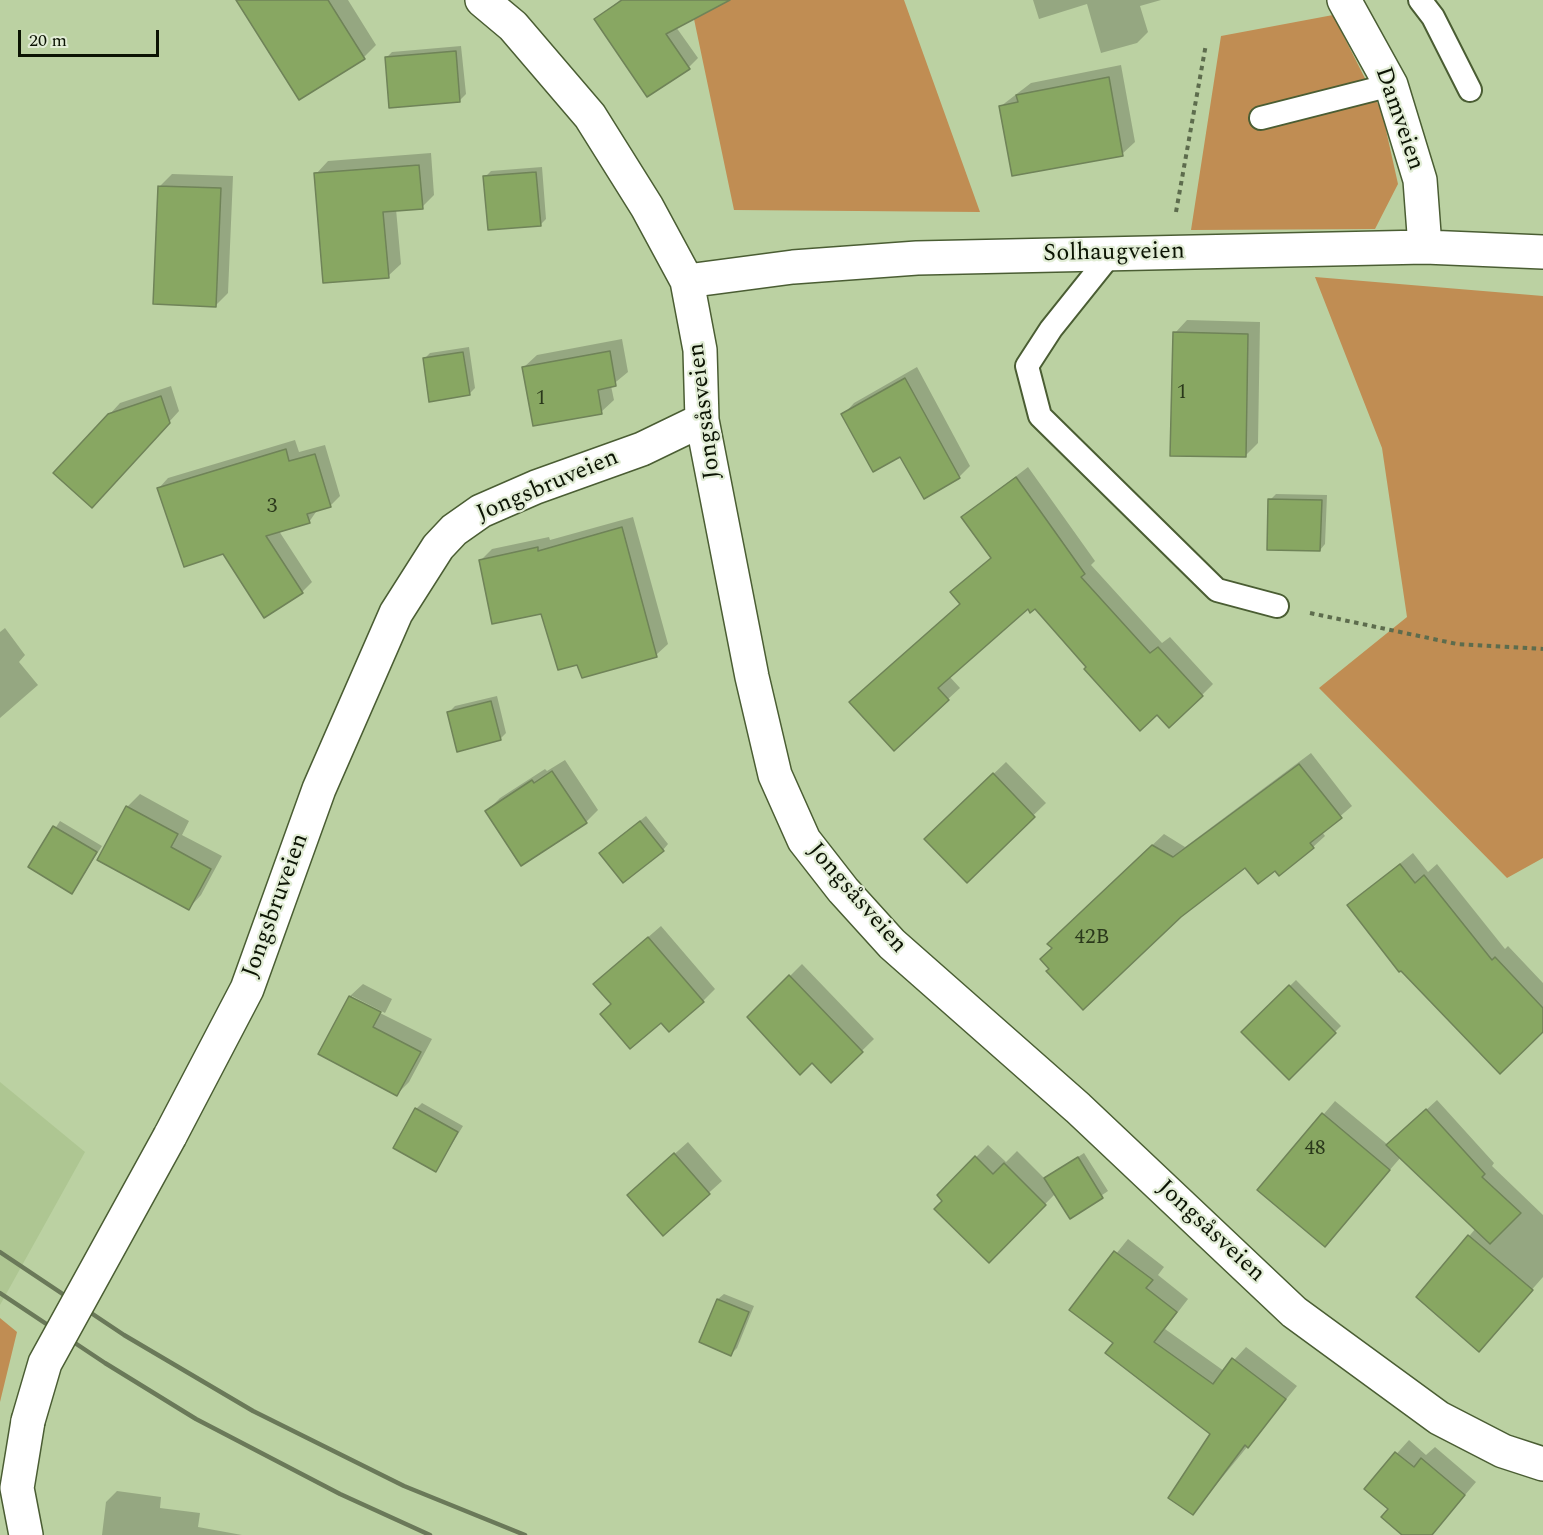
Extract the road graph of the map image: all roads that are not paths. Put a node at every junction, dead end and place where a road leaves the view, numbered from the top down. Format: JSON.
{"nodes":[{"id":1,"x":482,"y":0,"type":"edge"},
{"id":2,"x":1344,"y":0,"type":"edge"},
{"id":3,"x":1420,"y":0,"type":"edge"},
{"id":4,"x":1391,"y":85,"type":"junction"},
{"id":5,"x":1470,"y":90,"type":"dead end"},
{"id":6,"x":1261,"y":118,"type":"dead end"},
{"id":7,"x":1425,"y":247,"type":"junction"},
{"id":8,"x":1543,"y":252,"type":"edge"},
{"id":9,"x":1111,"y":254,"type":"junction"},
{"id":10,"x":687,"y":281,"type":"junction"},
{"id":11,"x":702,"y":420,"type":"junction"},
{"id":12,"x":1277,"y":606,"type":"road end"},
{"id":13,"x":1543,"y":1464,"type":"edge"},
{"id":14,"x":26,"y":1535,"type":"edge"}],
"edges":[{"from":1,"to":10,"type":"street","name":"Jongsåsveien"},
{"from":2,"to":4,"type":"street","name":"Damveien"},
{"from":3,"to":5,"type":"lane"},
{"from":4,"to":6,"type":"lane"},
{"from":4,"to":7,"type":"street","name":"Damveien"},
{"from":7,"to":8,"type":"street","name":"Solhaugveien"},
{"from":7,"to":9,"type":"street","name":"Solhaugveien"},
{"from":9,"to":10,"type":"street","name":"Solhaugveien"},
{"from":9,"to":12,"type":"lane"},
{"from":10,"to":11,"type":"street","name":"Jongsåsveien"},
{"from":11,"to":13,"type":"street","name":"Jongsåsveien"},
{"from":11,"to":14,"type":"street","name":"Jongsbruveien","bridge":true}]}
